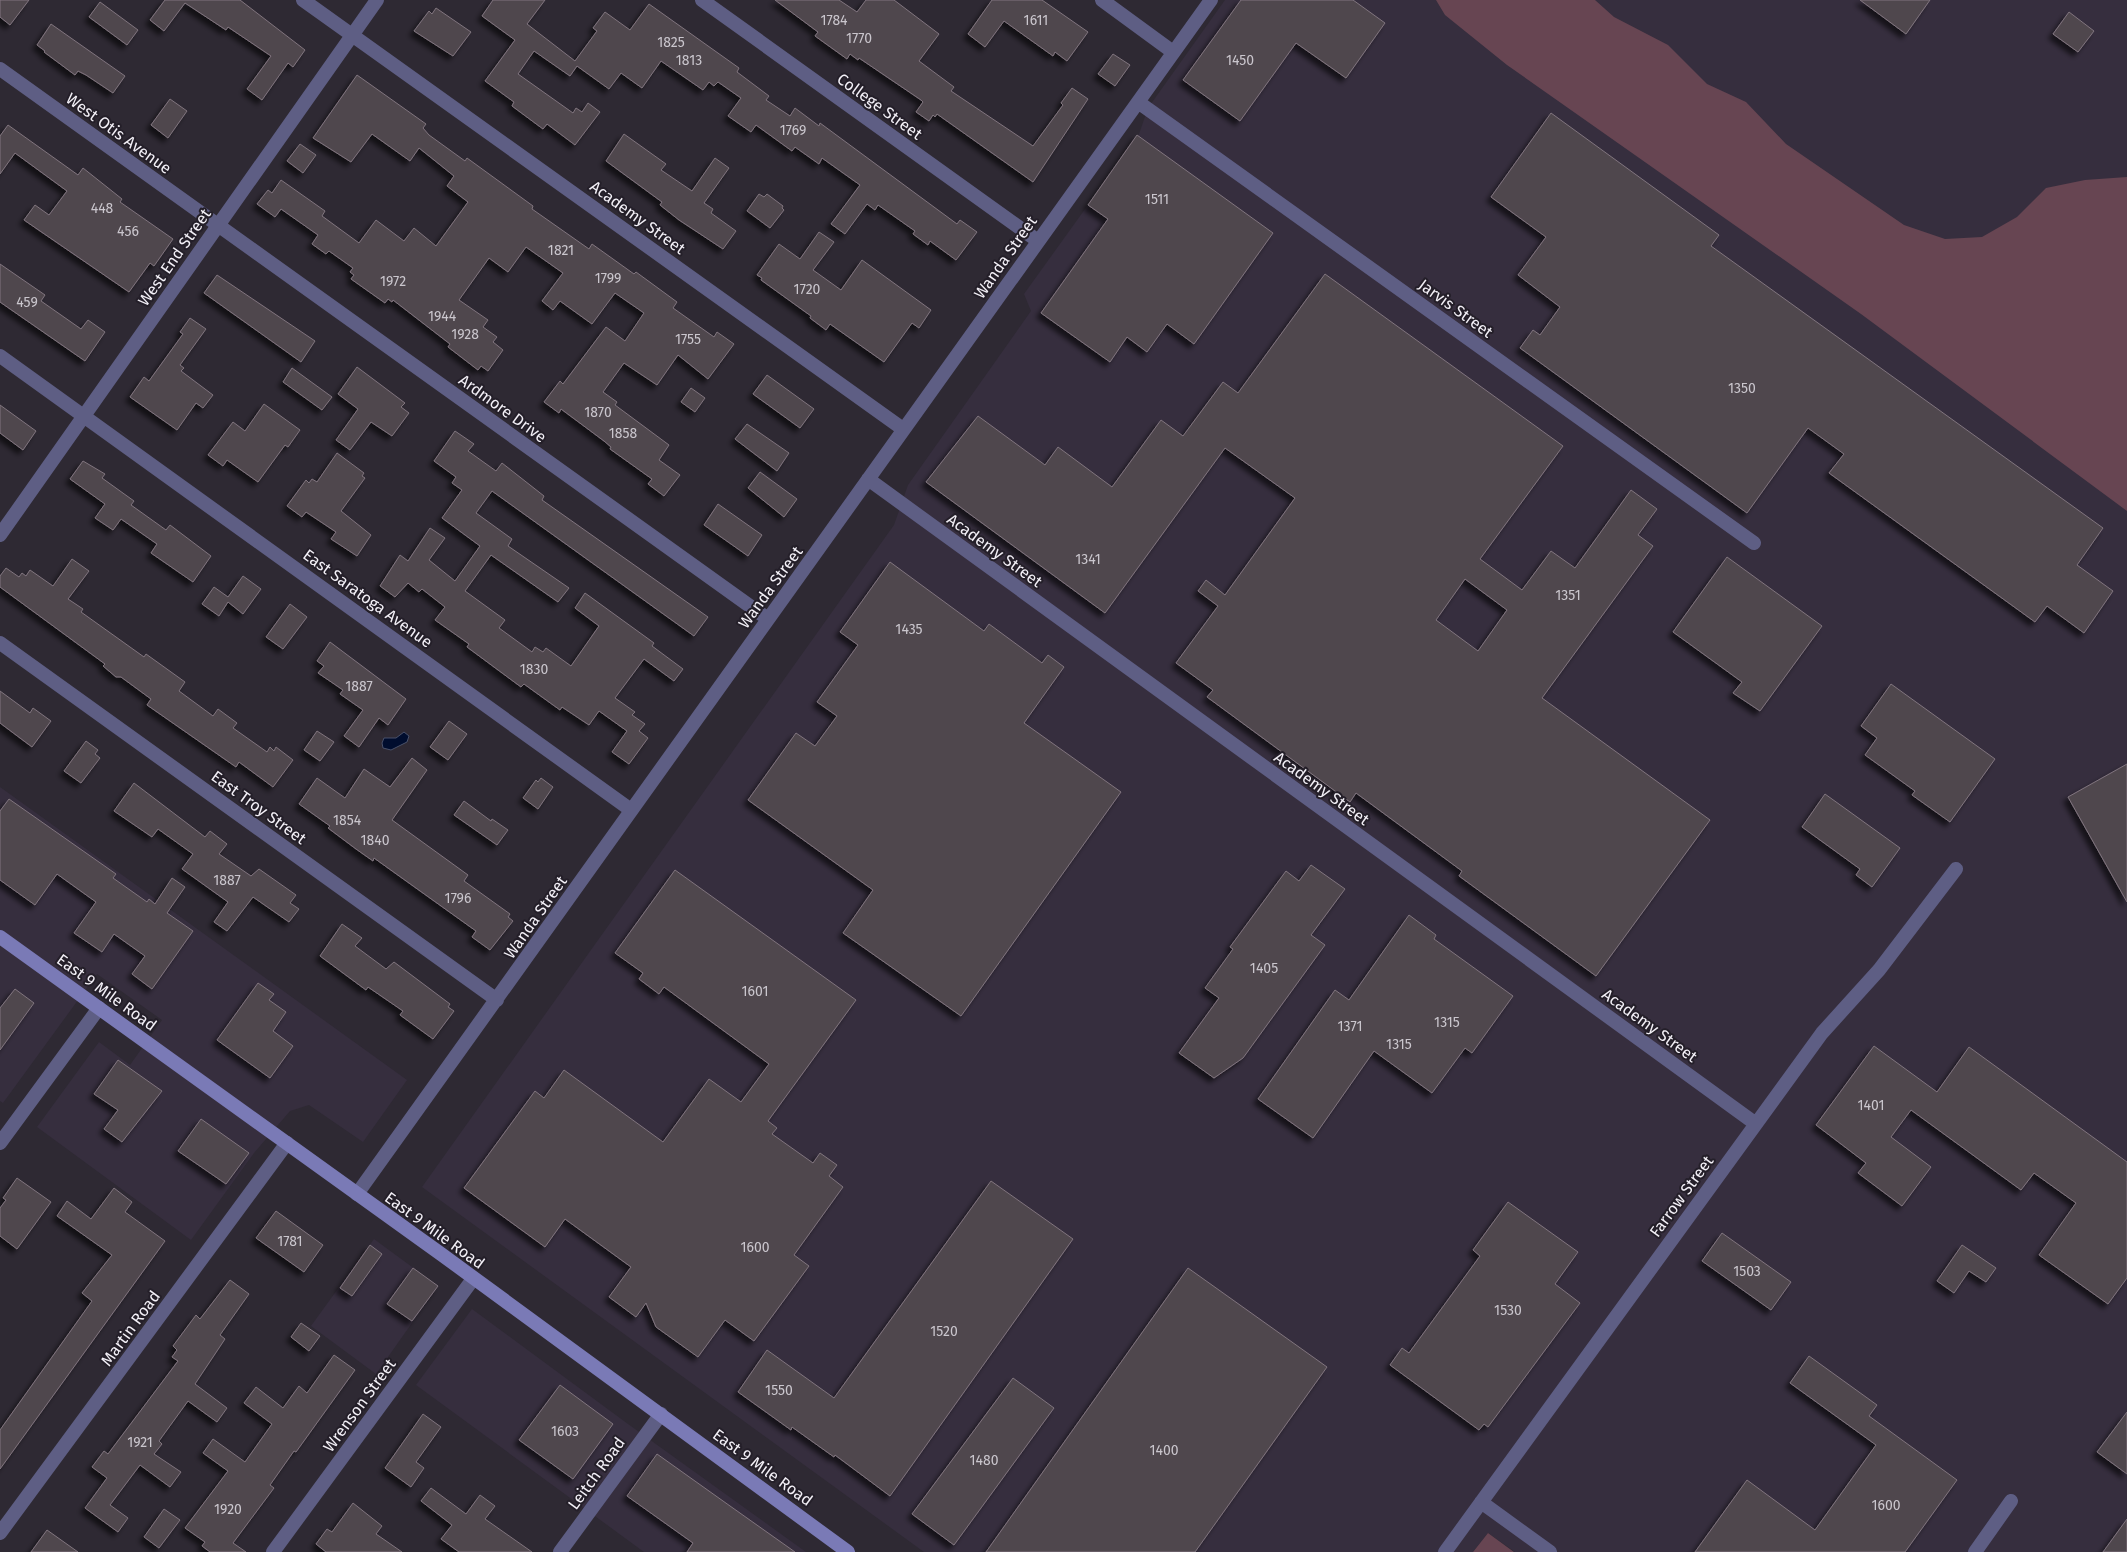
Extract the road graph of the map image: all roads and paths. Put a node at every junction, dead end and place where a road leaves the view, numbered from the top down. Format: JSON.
{"nodes":[{"id":1,"x":304,"y":0,"type":"edge"},
{"id":2,"x":377,"y":0,"type":"edge"},
{"id":3,"x":702,"y":0,"type":"edge"},
{"id":4,"x":1102,"y":0,"type":"edge"},
{"id":5,"x":1211,"y":0,"type":"edge"},
{"id":6,"x":352,"y":35,"type":"junction"},
{"id":7,"x":1174,"y":52,"type":"junction"},
{"id":8,"x":0,"y":69,"type":"edge"},
{"id":9,"x":1138,"y":102,"type":"junction"},
{"id":10,"x":218,"y":225,"type":"junction"},
{"id":11,"x":1038,"y":241,"type":"junction"},
{"id":12,"x":0,"y":356,"type":"edge"},
{"id":13,"x":83,"y":416,"type":"junction"},
{"id":14,"x":904,"y":429,"type":"junction"},
{"id":15,"x":868,"y":479,"type":"junction"},
{"id":16,"x":0,"y":535,"type":"edge"},
{"id":17,"x":1754,"y":543,"type":"dead end"},
{"id":18,"x":768,"y":619,"type":"junction"},
{"id":19,"x":0,"y":643,"type":"edge"},
{"id":20,"x":632,"y":810,"type":"junction"},
{"id":21,"x":1956,"y":869,"type":"dead end"},
{"id":22,"x":0,"y":937,"type":"edge"},
{"id":23,"x":497,"y":1000,"type":"junction"},
{"id":24,"x":99,"y":1008,"type":"junction"},
{"id":25,"x":1756,"y":1124,"type":"junction"},
{"id":26,"x":0,"y":1143,"type":"edge"},
{"id":27,"x":287,"y":1143,"type":"junction"},
{"id":28,"x":357,"y":1194,"type":"junction"},
{"id":29,"x":473,"y":1279,"type":"junction"},
{"id":30,"x":661,"y":1414,"type":"junction"},
{"id":31,"x":2011,"y":1501,"type":"dead end"},
{"id":32,"x":1481,"y":1502,"type":"junction"},
{"id":33,"x":0,"y":1533,"type":"edge"},
{"id":34,"x":273,"y":1552,"type":"edge"},
{"id":35,"x":560,"y":1552,"type":"edge"},
{"id":36,"x":848,"y":1552,"type":"edge"},
{"id":37,"x":1445,"y":1552,"type":"edge"},
{"id":38,"x":1550,"y":1552,"type":"edge"},
{"id":39,"x":1975,"y":1552,"type":"edge"}],
"edges":[{"from":1,"to":6,"type":"street","name":"Academy Street"},
{"from":2,"to":6,"type":"street","name":"West End Street"},
{"from":3,"to":11,"type":"street","name":"College Street"},
{"from":4,"to":7,"type":"street"},
{"from":5,"to":7,"type":"street","name":"Wanda Street"},
{"from":6,"to":10,"type":"street","name":"West End Street"},
{"from":6,"to":14,"type":"street","name":"Academy Street"},
{"from":7,"to":9,"type":"street","name":"Wanda Street"},
{"from":8,"to":10,"type":"street","name":"West Otis Avenue"},
{"from":9,"to":11,"type":"street","name":"Wanda Street"},
{"from":9,"to":17,"type":"street","name":"Jarvis Street"},
{"from":10,"to":13,"type":"street","name":"West End Street"},
{"from":10,"to":18,"type":"street","name":"Ardmore Drive"},
{"from":11,"to":14,"type":"street","name":"Wanda Street"},
{"from":12,"to":13,"type":"street","name":"East Saratoga Avenue"},
{"from":13,"to":16,"type":"street","name":"West End Street"},
{"from":13,"to":20,"type":"street","name":"East Saratoga Avenue"},
{"from":14,"to":15,"type":"street","name":"Wanda Street"},
{"from":15,"to":18,"type":"street","name":"Wanda Street"},
{"from":15,"to":25,"type":"street","name":"Academy Street"},
{"from":18,"to":20,"type":"street","name":"Wanda Street"},
{"from":19,"to":23,"type":"street","name":"East Troy Street"},
{"from":20,"to":23,"type":"street","name":"Wanda Street"},
{"from":21,"to":25,"type":"street","name":"Farrow Street"},
{"from":22,"to":24,"type":"main road","name":"East 9 Mile Road"},
{"from":23,"to":28,"type":"street","name":"Wanda Street"},
{"from":24,"to":26,"type":"street"},
{"from":24,"to":27,"type":"main road","name":"East 9 Mile Road"},
{"from":25,"to":32,"type":"street","name":"Farrow Street"},
{"from":27,"to":28,"type":"main road","name":"East 9 Mile Road"},
{"from":27,"to":33,"type":"street","name":"Martin Road"},
{"from":28,"to":29,"type":"main road","name":"East 9 Mile Road"},
{"from":29,"to":30,"type":"main road","name":"East 9 Mile Road"},
{"from":29,"to":34,"type":"street","name":"Wrenson Street"},
{"from":30,"to":35,"type":"street","name":"Leitch Road"},
{"from":30,"to":36,"type":"main road","name":"East 9 Mile Road"},
{"from":31,"to":39,"type":"street"},
{"from":32,"to":37,"type":"street","name":"Farrow Street"},
{"from":32,"to":38,"type":"street"}]}
